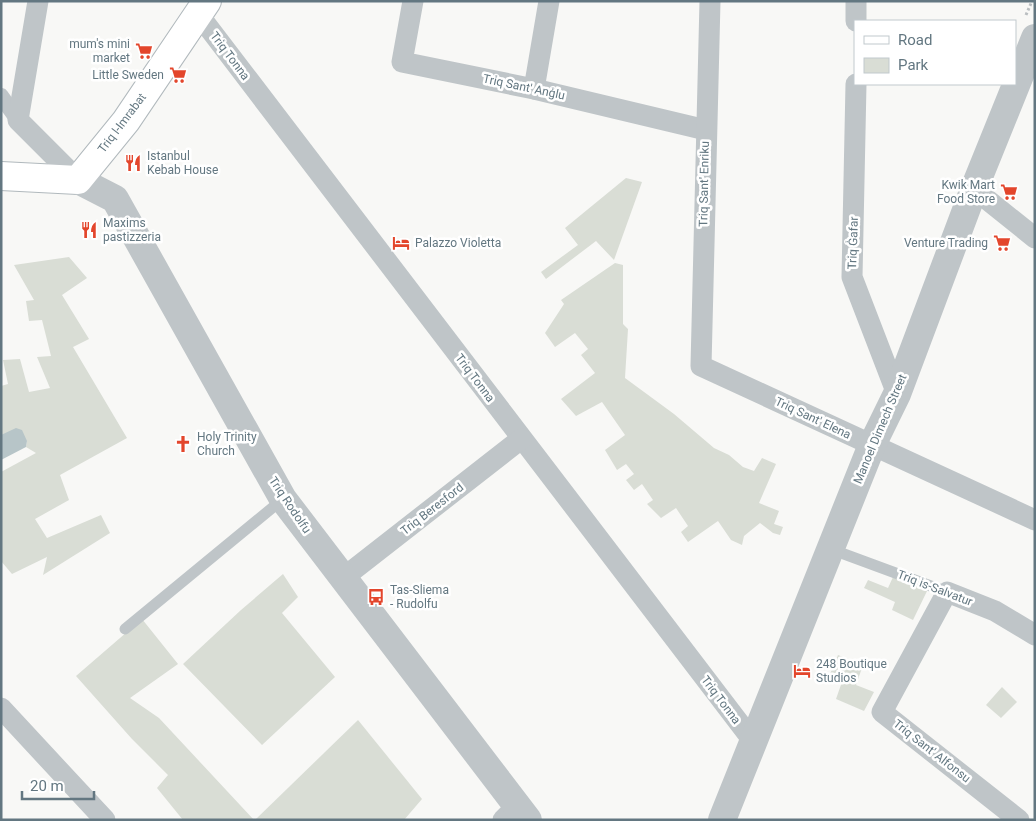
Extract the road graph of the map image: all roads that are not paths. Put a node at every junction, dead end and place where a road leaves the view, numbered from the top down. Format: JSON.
{"nodes":[{"id":1,"x":38,"y":1,"type":"edge"},
{"id":2,"x":413,"y":1,"type":"edge"},
{"id":3,"x":549,"y":1,"type":"edge"},
{"id":4,"x":710,"y":1,"type":"edge"},
{"id":5,"x":856,"y":1,"type":"edge"},
{"id":6,"x":203,"y":8,"type":"edge"},
{"id":7,"x":856,"y":20,"type":"edge"},
{"id":8,"x":1035,"y":38,"type":"edge"},
{"id":9,"x":856,"y":85,"type":"edge"},
{"id":10,"x":534,"y":89,"type":"junction"},
{"id":11,"x":1,"y":96,"type":"edge"},
{"id":12,"x":18,"y":120,"type":"junction"},
{"id":13,"x":706,"y":130,"type":"junction"},
{"id":14,"x":1,"y":176,"type":"edge"},
{"id":15,"x":78,"y":180,"type":"junction"},
{"id":16,"x":974,"y":189,"type":"junction"},
{"id":17,"x":1035,"y":238,"type":"edge"},
{"id":18,"x":701,"y":366,"type":"joint"},
{"id":19,"x":897,"y":394,"type":"junction"},
{"id":20,"x":521,"y":439,"type":"junction"},
{"id":21,"x":872,"y":445,"type":"junction"},
{"id":22,"x":283,"y":499,"type":"junction"},
{"id":23,"x":1035,"y":520,"type":"edge"},
{"id":24,"x":837,"y":552,"type":"junction"},
{"id":25,"x":343,"y":578,"type":"junction"},
{"id":26,"x":947,"y":592,"type":"junction"},
{"id":27,"x":125,"y":629,"type":"dead end"},
{"id":28,"x":1035,"y":635,"type":"edge"},
{"id":29,"x":1,"y":708,"type":"edge"},
{"id":30,"x":753,"y":741,"type":"junction"},
{"id":31,"x":516,"y":815,"type":"edge"},
{"id":32,"x":105,"y":820,"type":"edge"},
{"id":33,"x":722,"y":820,"type":"edge"},
{"id":34,"x":1019,"y":820,"type":"edge"}],
"edges":[{"from":1,"to":12,"type":"street"},
{"from":2,"to":10,"type":"street","name":"Triq Sant' Anġlu"},
{"from":3,"to":10,"type":"street"},
{"from":4,"to":13,"type":"street","name":"Triq Sant' Enriku"},
{"from":5,"to":7,"type":"street"},
{"from":6,"to":15,"type":"main road","name":"Triq l-Imrabat"},
{"from":6,"to":20,"type":"street","name":"Triq Tonna"},
{"from":8,"to":16,"type":"street","name":"Manoel Dimech Street"},
{"from":9,"to":19,"type":"street","name":"Triq Ġafar"},
{"from":10,"to":13,"type":"street","name":"Triq Sant' Anġlu"},
{"from":11,"to":12,"type":"street"},
{"from":12,"to":15,"type":"street"},
{"from":13,"to":18,"type":"street","name":"Triq Sant' Enriku"},
{"from":14,"to":15,"type":"main road"},
{"from":15,"to":22,"type":"street","name":"Triq Rodolfu"},
{"from":16,"to":17,"type":"street"},
{"from":16,"to":19,"type":"street","name":"Manoel Dimech Street"},
{"from":18,"to":21,"type":"street","name":"Triq Sant' Elena"},
{"from":19,"to":21,"type":"street","name":"Manoel Dimech Street"},
{"from":20,"to":25,"type":"street","name":"Triq Beresford"},
{"from":20,"to":30,"type":"street","name":"Triq Tonna"},
{"from":21,"to":23,"type":"street","name":"Triq Sant' Elena"},
{"from":21,"to":24,"type":"street","name":"Manoel Dimech Street"},
{"from":22,"to":25,"type":"street","name":"Triq Rodolfu"},
{"from":22,"to":27,"type":"lane"},
{"from":24,"to":26,"type":"lane","name":"Triq is-Salvatur"},
{"from":24,"to":30,"type":"street","name":"Manoel Dimech Street"},
{"from":25,"to":31,"type":"street","name":"Triq Rodolfu"},
{"from":26,"to":28,"type":"street","name":"Triq is-Salvatur"},
{"from":26,"to":34,"type":"street","name":"Triq Sant' Alfonsu"},
{"from":29,"to":32,"type":"street"},
{"from":30,"to":33,"type":"street","name":"Manoel Dimech Street"}]}
